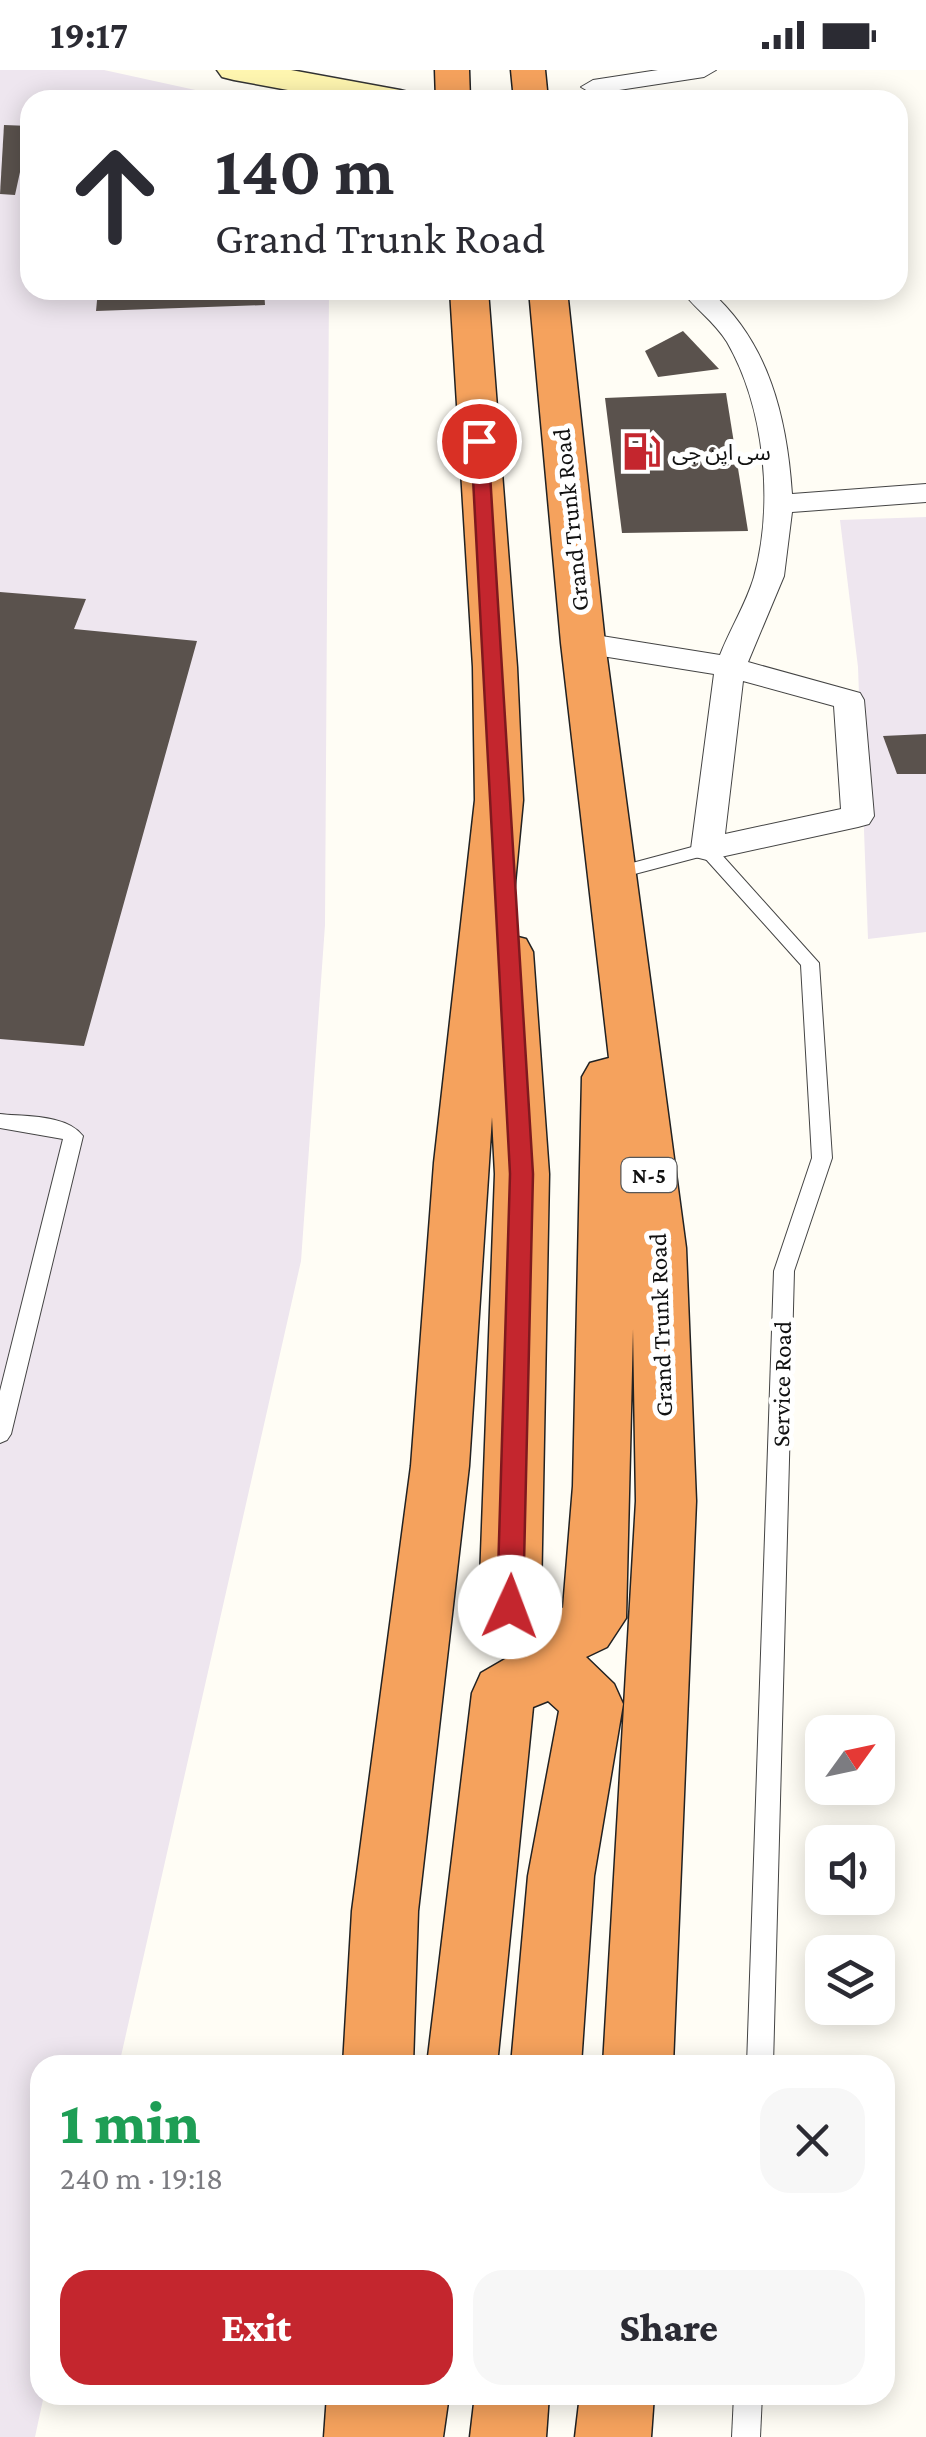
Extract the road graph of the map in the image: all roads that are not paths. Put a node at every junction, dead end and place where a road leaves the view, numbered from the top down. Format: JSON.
{"nodes":[{"id":1,"x":234,"y":70,"type":"edge"},
{"id":2,"x":704,"y":70,"type":"edge"},
{"id":3,"x":593,"y":86,"type":"edge"},
{"id":4,"x":345,"y":90,"type":"edge"},
{"id":5,"x":469,"y":300,"type":"edge"},
{"id":6,"x":549,"y":300,"type":"edge"},
{"id":7,"x":710,"y":300,"type":"edge"},
{"id":8,"x":926,"y":493,"type":"edge"},
{"id":9,"x":779,"y":504,"type":"junction"},
{"id":10,"x":582,"y":643,"type":"junction"},
{"id":11,"x":731,"y":667,"type":"junction"},
{"id":12,"x":499,"y":800,"type":"junction"},
{"id":13,"x":706,"y":849,"type":"junction"},
{"id":14,"x":610,"y":874,"type":"junction"},
{"id":15,"x":0,"y":1121,"type":"edge"},
{"id":16,"x":0,"y":1434,"type":"edge"},
{"id":17,"x":378,"y":2055,"type":"edge"},
{"id":18,"x":463,"y":2055,"type":"edge"},
{"id":19,"x":547,"y":2055,"type":"edge"},
{"id":20,"x":638,"y":2055,"type":"edge"},
{"id":21,"x":760,"y":2055,"type":"edge"},
{"id":22,"x":364,"y":2405,"type":"edge"},
{"id":23,"x":410,"y":2405,"type":"edge"},
{"id":24,"x":511,"y":2405,"type":"edge"},
{"id":25,"x":617,"y":2405,"type":"edge"},
{"id":26,"x":748,"y":2405,"type":"edge"},
{"id":27,"x":362,"y":2437,"type":"edge"},
{"id":28,"x":405,"y":2437,"type":"edge"},
{"id":29,"x":508,"y":2437,"type":"edge"},
{"id":30,"x":613,"y":2437,"type":"edge"},
{"id":31,"x":746,"y":2437,"type":"edge"}],
"edges":[{"from":1,"to":4,"type":"main road"},
{"from":2,"to":3,"type":"street"},
{"from":5,"to":12,"type":"highway"},
{"from":6,"to":10,"type":"highway","name":"Grand Trunk Road","number":"N-5"},
{"from":7,"to":9,"type":"street"},
{"from":8,"to":9,"type":"street"},
{"from":9,"to":11,"type":"street"},
{"from":10,"to":11,"type":"street"},
{"from":10,"to":14,"type":"highway","name":"Grand Trunk Road","number":"N-5"},
{"from":11,"to":13,"type":"street"},
{"from":11,"to":13,"type":"street"},
{"from":12,"to":14,"type":"highway"},
{"from":12,"to":17,"type":"highway"},
{"from":13,"to":14,"type":"lane"},
{"from":13,"to":21,"type":"lane","name":"Service Road"},
{"from":14,"to":20,"type":"highway","name":"Grand Trunk Road","number":"N-5"},
{"from":15,"to":16,"type":"lane"},
{"from":18,"to":19,"type":"highway"},
{"from":22,"to":27,"type":"highway"},
{"from":23,"to":28,"type":"highway"},
{"from":24,"to":29,"type":"highway"},
{"from":25,"to":30,"type":"highway"},
{"from":26,"to":31,"type":"lane"}]}
